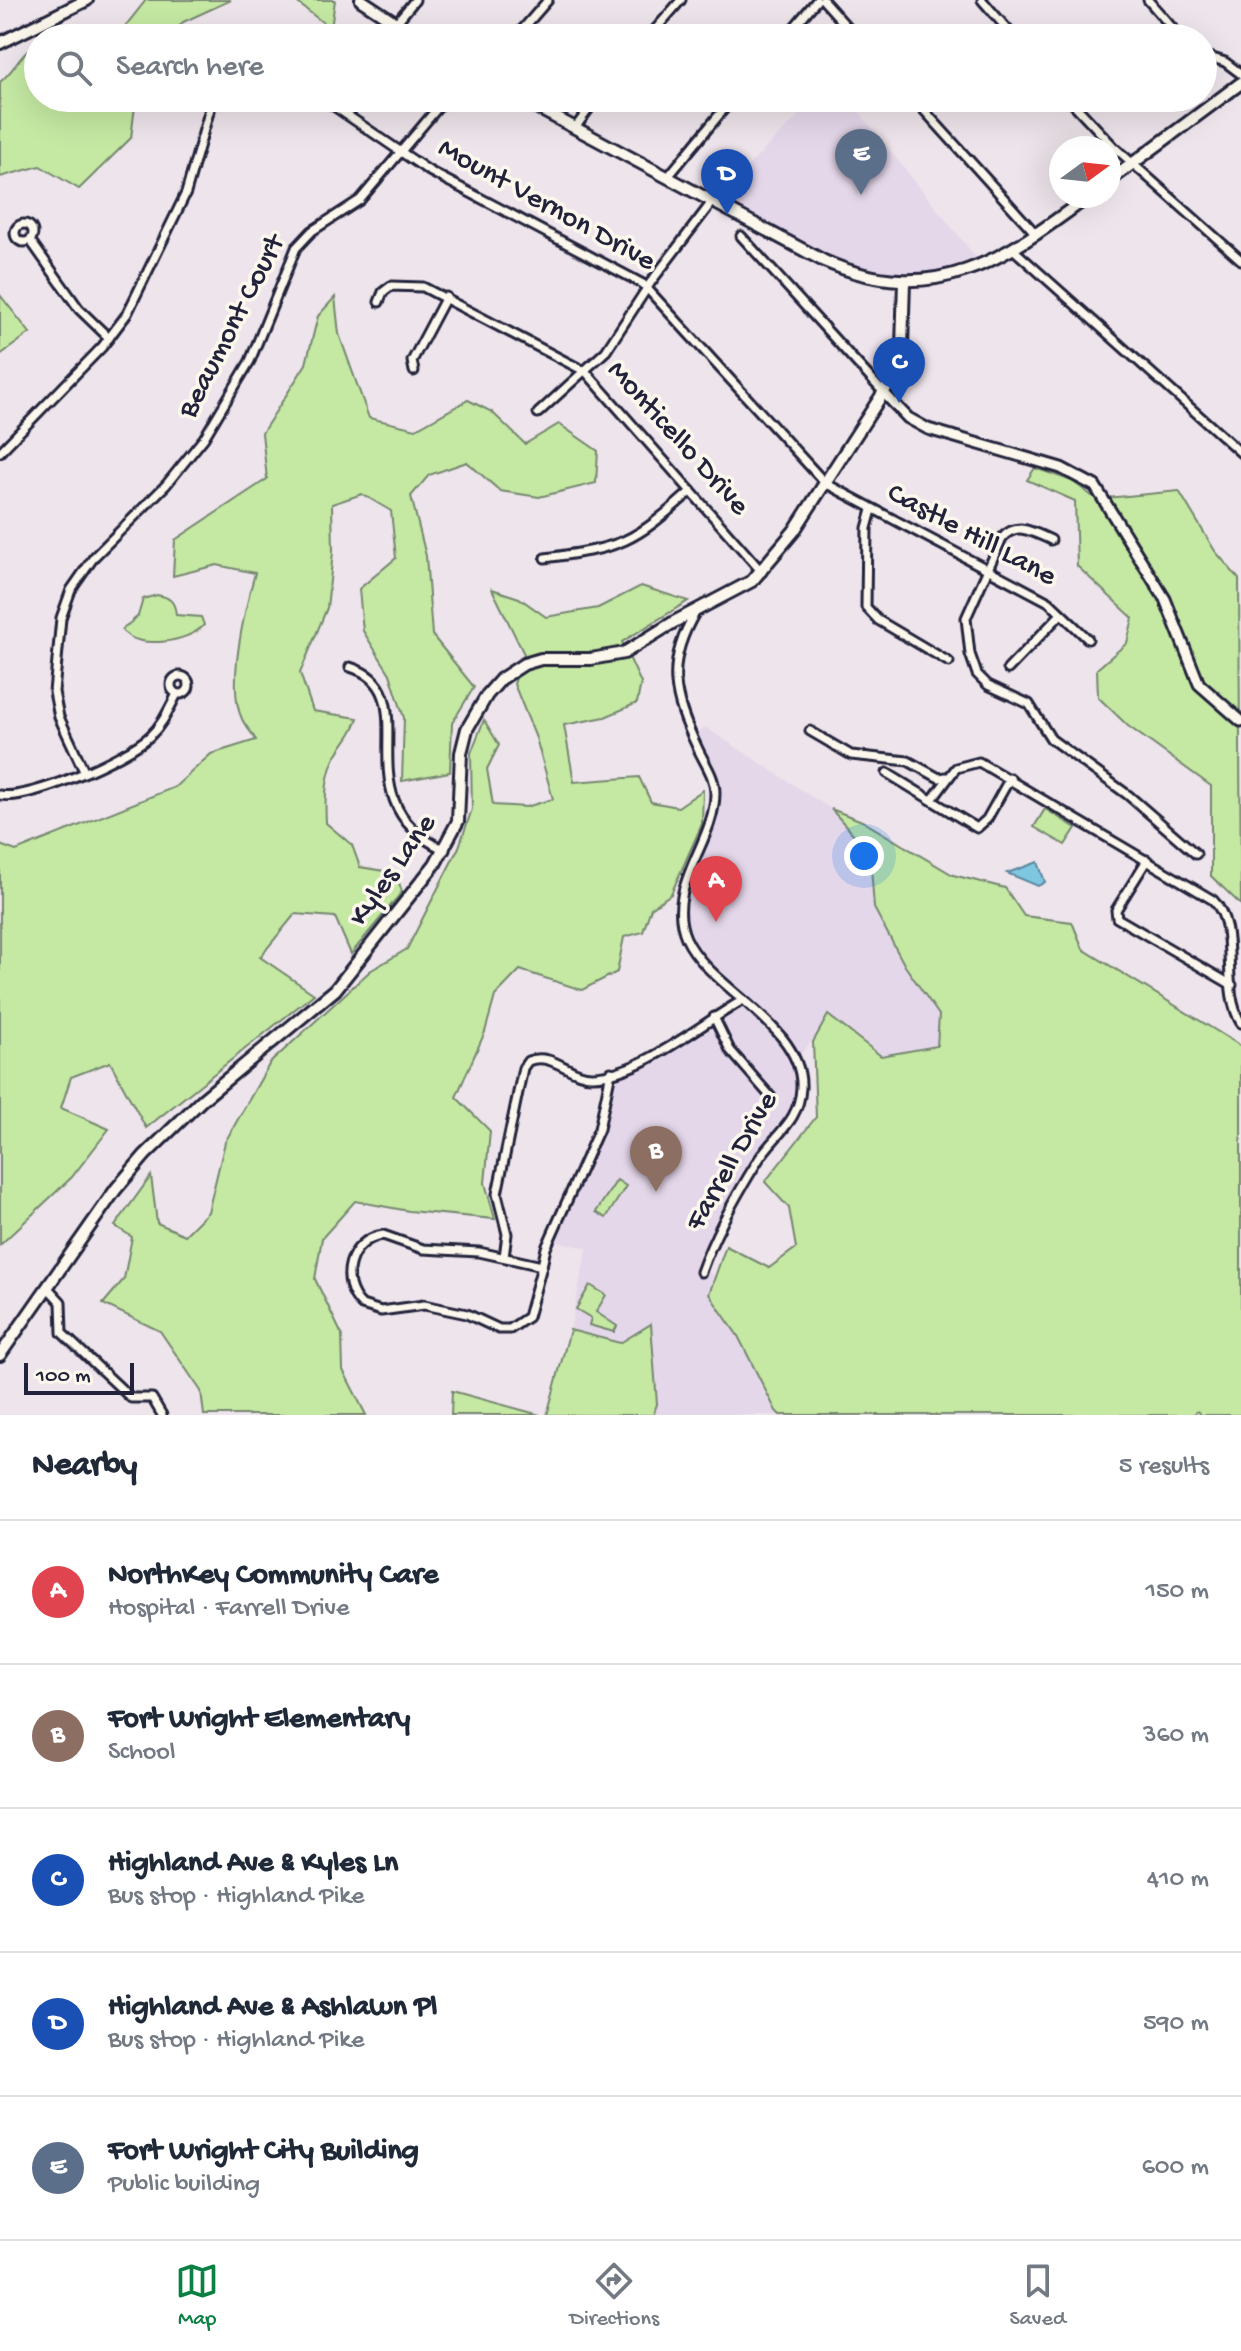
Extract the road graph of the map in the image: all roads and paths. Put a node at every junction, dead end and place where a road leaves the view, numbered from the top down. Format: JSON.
{"nodes":[{"id":1,"x":87,"y":0,"type":"edge"},
{"id":2,"x":361,"y":0,"type":"edge"},
{"id":3,"x":415,"y":0,"type":"edge"},
{"id":4,"x":548,"y":0,"type":"edge"},
{"id":5,"x":681,"y":0,"type":"edge"},
{"id":6,"x":820,"y":0,"type":"edge"},
{"id":7,"x":983,"y":0,"type":"edge"},
{"id":8,"x":1148,"y":0,"type":"edge"},
{"id":9,"x":396,"y":23,"type":"joint"},
{"id":10,"x":38,"y":24,"type":"edge"},
{"id":11,"x":527,"y":24,"type":"edge"},
{"id":12,"x":660,"y":24,"type":"edge"},
{"id":13,"x":798,"y":24,"type":"edge"},
{"id":14,"x":843,"y":24,"type":"edge"},
{"id":15,"x":1003,"y":24,"type":"edge"},
{"id":16,"x":1169,"y":24,"type":"edge"},
{"id":17,"x":24,"y":31,"type":"edge"},
{"id":18,"x":0,"y":43,"type":"edge"},
{"id":19,"x":1217,"y":59,"type":"edge"},
{"id":20,"x":1241,"y":74,"type":"edge"},
{"id":21,"x":1241,"y":83,"type":"edge"},
{"id":22,"x":1217,"y":101,"type":"edge"},
{"id":23,"x":209,"y":112,"type":"edge"},
{"id":24,"x":342,"y":112,"type":"edge"},
{"id":25,"x":434,"y":112,"type":"edge"},
{"id":26,"x":545,"y":112,"type":"edge"},
{"id":27,"x":587,"y":112,"type":"edge"},
{"id":28,"x":721,"y":112,"type":"edge"},
{"id":29,"x":926,"y":112,"type":"edge"},
{"id":30,"x":1082,"y":112,"type":"edge"},
{"id":31,"x":1202,"y":112,"type":"edge"},
{"id":32,"x":575,"y":128,"type":"junction"},
{"id":33,"x":401,"y":152,"type":"junction"},
{"id":34,"x":1133,"y":164,"type":"junction"},
{"id":35,"x":1121,"y":172,"type":"edge"},
{"id":36,"x":667,"y":178,"type":"junction"},
{"id":37,"x":712,"y":202,"type":"junction"},
{"id":38,"x":1073,"y":208,"type":"edge"},
{"id":39,"x":1037,"y":235,"type":"junction"},
{"id":40,"x":741,"y":236,"type":"dead end"},
{"id":41,"x":30,"y":240,"type":"dead end"},
{"id":42,"x":1014,"y":250,"type":"junction"},
{"id":43,"x":1241,"y":260,"type":"edge"},
{"id":44,"x":904,"y":281,"type":"junction"},
{"id":45,"x":647,"y":287,"type":"junction"},
{"id":46,"x":446,"y":297,"type":"junction"},
{"id":47,"x":379,"y":302,"type":"dead end"},
{"id":48,"x":109,"y":338,"type":"junction"},
{"id":49,"x":414,"y":371,"type":"dead end"},
{"id":50,"x":586,"y":372,"type":"junction"},
{"id":51,"x":884,"y":393,"type":"junction"},
{"id":52,"x":538,"y":413,"type":"dead end"},
{"id":53,"x":0,"y":452,"type":"edge"},
{"id":54,"x":1241,"y":453,"type":"edge"},
{"id":55,"x":825,"y":483,"type":"junction"},
{"id":56,"x":691,"y":491,"type":"junction"},
{"id":57,"x":872,"y":510,"type":"junction"},
{"id":58,"x":1051,"y":540,"type":"dead end"},
{"id":59,"x":545,"y":558,"type":"dead end"},
{"id":60,"x":986,"y":571,"type":"junction"},
{"id":61,"x":762,"y":572,"type":"junction"},
{"id":62,"x":695,"y":613,"type":"junction"},
{"id":63,"x":1061,"y":614,"type":"junction"},
{"id":64,"x":1088,"y":639,"type":"dead end"},
{"id":65,"x":949,"y":662,"type":"dead end"},
{"id":66,"x":350,"y":667,"type":"dead end"},
{"id":67,"x":1008,"y":669,"type":"dead end"},
{"id":68,"x":177,"y":694,"type":"dead end"},
{"id":69,"x":1241,"y":721,"type":"edge"},
{"id":70,"x":810,"y":731,"type":"dead end"},
{"id":71,"x":84,"y":771,"type":"junction"},
{"id":72,"x":887,"y":773,"type":"dead end"},
{"id":73,"x":946,"y":777,"type":"junction"},
{"id":74,"x":1010,"y":778,"type":"junction"},
{"id":75,"x":0,"y":795,"type":"edge"},
{"id":76,"x":932,"y":800,"type":"junction"},
{"id":77,"x":445,"y":850,"type":"junction"},
{"id":78,"x":1196,"y":854,"type":"dead end"},
{"id":79,"x":1147,"y":860,"type":"junction"},
{"id":80,"x":1232,"y":985,"type":"junction"},
{"id":81,"x":743,"y":1000,"type":"junction"},
{"id":82,"x":714,"y":1017,"type":"junction"},
{"id":83,"x":1241,"y":1023,"type":"edge"},
{"id":84,"x":611,"y":1072,"type":"junction"},
{"id":85,"x":771,"y":1097,"type":"dead end"},
{"id":86,"x":504,"y":1257,"type":"junction"},
{"id":87,"x":542,"y":1266,"type":"junction"},
{"id":88,"x":701,"y":1272,"type":"dead end"},
{"id":89,"x":48,"y":1288,"type":"junction"},
{"id":90,"x":0,"y":1355,"type":"edge"},
{"id":91,"x":162,"y":1415,"type":"edge"}],
"edges":[{"from":1,"to":10,"type":"main road"},
{"from":2,"to":9,"type":"main road"},
{"from":3,"to":9,"type":"street"},
{"from":4,"to":11,"type":"street"},
{"from":5,"to":12,"type":"street"},
{"from":6,"to":13,"type":"street"},
{"from":6,"to":14,"type":"street"},
{"from":7,"to":15,"type":"street"},
{"from":8,"to":16,"type":"street"},
{"from":17,"to":18,"type":"main road"},
{"from":19,"to":20,"type":"street"},
{"from":21,"to":22,"type":"main road"},
{"from":23,"to":48,"type":"street"},
{"from":24,"to":33,"type":"street","name":"Mount Vernon Drive"},
{"from":25,"to":33,"type":"street","name":"Beaumont Court"},
{"from":26,"to":32,"type":"main road"},
{"from":27,"to":32,"type":"street"},
{"from":28,"to":36,"type":"street"},
{"from":29,"to":39,"type":"street"},
{"from":30,"to":34,"type":"street"},
{"from":31,"to":34,"type":"main road"},
{"from":32,"to":36,"type":"main road"},
{"from":33,"to":45,"type":"street","name":"Mount Vernon Drive"},
{"from":33,"to":71,"type":"street","name":"Beaumont Court"},
{"from":34,"to":35,"type":"main road"},
{"from":34,"to":43,"type":"street"},
{"from":36,"to":37,"type":"main road"},
{"from":37,"to":44,"type":"main road"},
{"from":37,"to":45,"type":"street"},
{"from":38,"to":39,"type":"main road"},
{"from":39,"to":42,"type":"main road"},
{"from":40,"to":51,"type":"street"},
{"from":41,"to":48,"type":"street"},
{"from":42,"to":44,"type":"main road"},
{"from":42,"to":54,"type":"street"},
{"from":44,"to":51,"type":"main road","name":"Kyles Lane"},
{"from":45,"to":50,"type":"street"},
{"from":45,"to":55,"type":"street","name":"Mount Vernon Drive"},
{"from":46,"to":47,"type":"street","name":"Monticello Drive"},
{"from":46,"to":49,"type":"street"},
{"from":46,"to":50,"type":"street","name":"Monticello Drive"},
{"from":48,"to":53,"type":"street"},
{"from":50,"to":52,"type":"street"},
{"from":50,"to":56,"type":"street","name":"Monticello Drive"},
{"from":51,"to":55,"type":"main road","name":"Kyles Lane"},
{"from":51,"to":69,"type":"street"},
{"from":55,"to":57,"type":"street","name":"Castle Hill Lane"},
{"from":55,"to":61,"type":"main road","name":"Kyles Lane"},
{"from":56,"to":59,"type":"street"},
{"from":56,"to":61,"type":"street","name":"Monticello Drive"},
{"from":57,"to":60,"type":"street","name":"Castle Hill Lane"},
{"from":57,"to":65,"type":"street"},
{"from":58,"to":60,"type":"street"},
{"from":60,"to":63,"type":"street","name":"Castle Hill Lane"},
{"from":60,"to":78,"type":"street"},
{"from":61,"to":62,"type":"main road","name":"Kyles Lane"},
{"from":62,"to":77,"type":"main road","name":"Kyles Lane"},
{"from":62,"to":81,"type":"street","name":"Farrell Drive"},
{"from":63,"to":64,"type":"street","name":"Castle Hill Lane"},
{"from":63,"to":67,"type":"street"},
{"from":66,"to":77,"type":"street"},
{"from":68,"to":71,"type":"street"},
{"from":70,"to":73,"type":"street"},
{"from":71,"to":75,"type":"street"},
{"from":72,"to":76,"type":"street"},
{"from":73,"to":74,"type":"street"},
{"from":73,"to":76,"type":"street"},
{"from":74,"to":76,"type":"street"},
{"from":74,"to":79,"type":"street"},
{"from":77,"to":89,"type":"main road","name":"Kyles Lane"},
{"from":79,"to":80,"type":"street"},
{"from":79,"to":80,"type":"street"},
{"from":80,"to":83,"type":"street"},
{"from":81,"to":82,"type":"street"},
{"from":81,"to":88,"type":"street","name":"Farrell Drive"},
{"from":82,"to":84,"type":"street"},
{"from":82,"to":85,"type":"street"},
{"from":84,"to":86,"type":"street"},
{"from":84,"to":87,"type":"street"},
{"from":86,"to":87,"type":"street"},
{"from":86,"to":87,"type":"street"},
{"from":89,"to":90,"type":"main road","name":"Kyles Lane"},
{"from":89,"to":91,"type":"street"}]}
